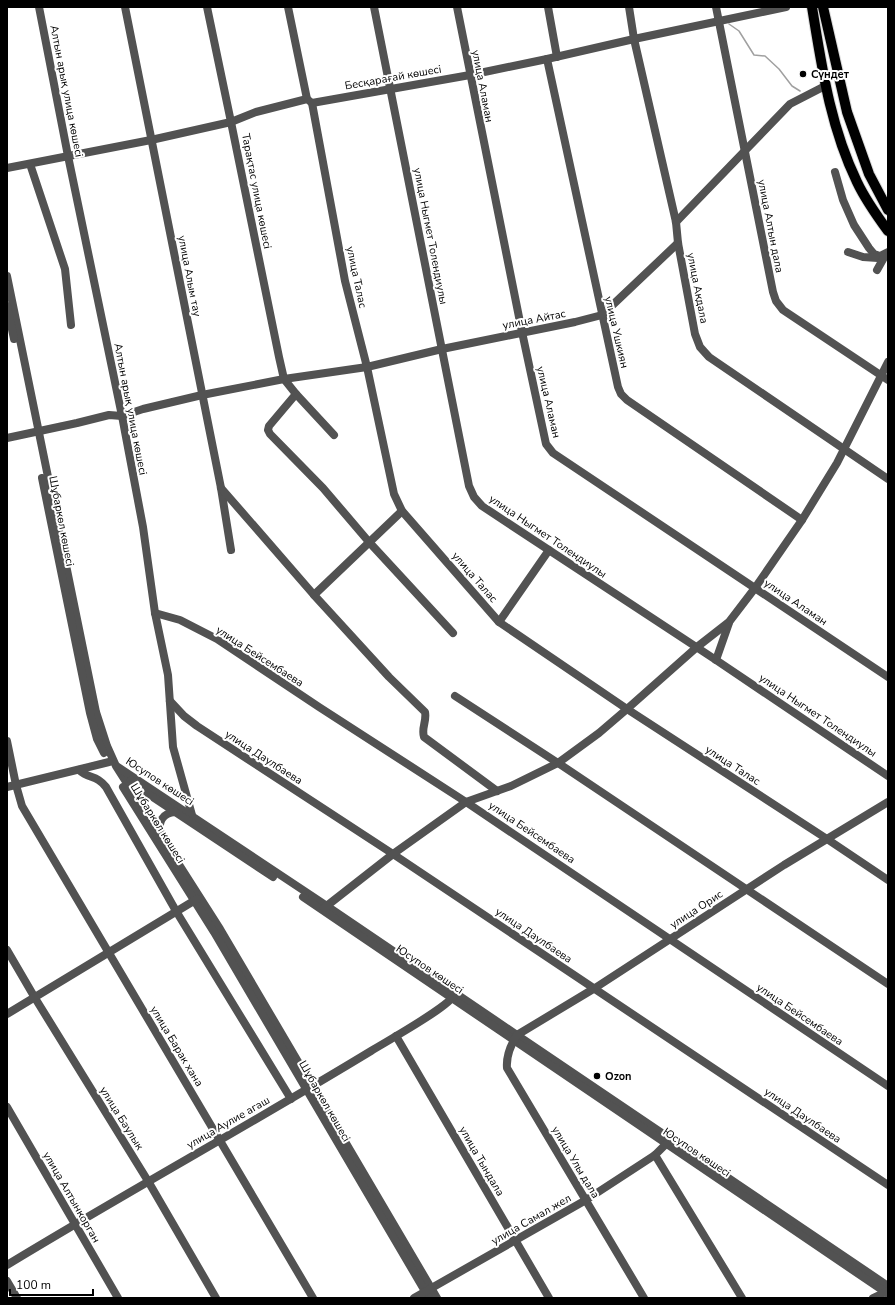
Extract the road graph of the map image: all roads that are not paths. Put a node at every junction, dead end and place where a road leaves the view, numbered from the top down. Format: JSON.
{"nodes":[{"id":1,"x":40,"y":7,"type":"edge"},
{"id":2,"x":125,"y":7,"type":"edge"},
{"id":3,"x":206,"y":7,"type":"edge"},
{"id":4,"x":288,"y":7,"type":"edge"},
{"id":5,"x":374,"y":7,"type":"edge"},
{"id":6,"x":457,"y":7,"type":"edge"},
{"id":7,"x":548,"y":7,"type":"edge"},
{"id":8,"x":629,"y":7,"type":"edge"},
{"id":9,"x":716,"y":7,"type":"edge"},
{"id":10,"x":786,"y":7,"type":"edge"},
{"id":11,"x":812,"y":7,"type":"edge"},
{"id":12,"x":823,"y":7,"type":"edge"},
{"id":13,"x":719,"y":20,"type":"junction"},
{"id":14,"x":634,"y":39,"type":"junction"},
{"id":15,"x":557,"y":57,"type":"junction"},
{"id":16,"x":547,"y":59,"type":"junction"},
{"id":17,"x":470,"y":74,"type":"junction"},
{"id":18,"x":825,"y":86,"type":"junction"},
{"id":19,"x":391,"y":89,"type":"junction"},
{"id":20,"x":309,"y":100,"type":"junction"},
{"id":21,"x":232,"y":122,"type":"junction"},
{"id":22,"x":151,"y":140,"type":"junction"},
{"id":23,"x":744,"y":151,"type":"junction"},
{"id":24,"x":68,"y":156,"type":"junction"},
{"id":25,"x":30,"y":164,"type":"junction"},
{"id":26,"x":7,"y":168,"type":"edge"},
{"id":27,"x":835,"y":172,"type":"dead end"},
{"id":28,"x":888,"y":210,"type":"edge"},
{"id":29,"x":676,"y":222,"type":"junction"},
{"id":30,"x":888,"y":231,"type":"edge"},
{"id":31,"x":678,"y":243,"type":"junction"},
{"id":32,"x":848,"y":252,"type":"dead end"},
{"id":33,"x":884,"y":254,"type":"edge"},
{"id":34,"x":877,"y":270,"type":"dead end"},
{"id":35,"x":7,"y":276,"type":"edge"},
{"id":36,"x":7,"y":306,"type":"edge"},
{"id":37,"x":602,"y":315,"type":"junction"},
{"id":38,"x":71,"y":325,"type":"dead end"},
{"id":39,"x":522,"y":332,"type":"junction"},
{"id":40,"x":442,"y":348,"type":"junction"},
{"id":41,"x":888,"y":362,"type":"edge"},
{"id":42,"x":367,"y":367,"type":"junction"},
{"id":43,"x":884,"y":378,"type":"edge"},
{"id":44,"x":284,"y":379,"type":"junction"},
{"id":45,"x":296,"y":394,"type":"junction"},
{"id":46,"x":202,"y":395,"type":"junction"},
{"id":47,"x":122,"y":416,"type":"junction"},
{"id":48,"x":36,"y":432,"type":"junction"},
{"id":49,"x":334,"y":436,"type":"dead end"},
{"id":50,"x":7,"y":438,"type":"edge"},
{"id":51,"x":844,"y":450,"type":"junction"},
{"id":52,"x":888,"y":479,"type":"edge"},
{"id":53,"x":221,"y":488,"type":"junction"},
{"id":54,"x":402,"y":510,"type":"junction"},
{"id":55,"x":802,"y":520,"type":"junction"},
{"id":56,"x":369,"y":542,"type":"junction"},
{"id":57,"x":231,"y":550,"type":"dead end"},
{"id":58,"x":549,"y":550,"type":"junction"},
{"id":59,"x":755,"y":588,"type":"junction"},
{"id":60,"x":314,"y":595,"type":"junction"},
{"id":61,"x":155,"y":613,"type":"junction"},
{"id":62,"x":499,"y":622,"type":"junction"},
{"id":63,"x":729,"y":622,"type":"junction"},
{"id":64,"x":453,"y":633,"type":"dead end"},
{"id":65,"x":697,"y":648,"type":"junction"},
{"id":66,"x":716,"y":660,"type":"junction"},
{"id":67,"x":888,"y":677,"type":"edge"},
{"id":68,"x":455,"y":696,"type":"dead end"},
{"id":69,"x":170,"y":701,"type":"junction"},
{"id":70,"x":627,"y":709,"type":"junction"},
{"id":71,"x":7,"y":741,"type":"edge"},
{"id":72,"x":558,"y":763,"type":"junction"},
{"id":73,"x":112,"y":764,"type":"junction"},
{"id":74,"x":79,"y":770,"type":"junction"},
{"id":75,"x":888,"y":776,"type":"edge"},
{"id":76,"x":16,"y":785,"type":"junction"},
{"id":77,"x":7,"y":787,"type":"edge"},
{"id":78,"x":498,"y":791,"type":"junction"},
{"id":79,"x":466,"y":802,"type":"junction"},
{"id":80,"x":888,"y":802,"type":"edge"},
{"id":81,"x":175,"y":812,"type":"junction"},
{"id":82,"x":192,"y":815,"type":"junction"},
{"id":83,"x":827,"y":839,"type":"junction"},
{"id":84,"x":163,"y":840,"type":"junction"},
{"id":85,"x":394,"y":854,"type":"junction"},
{"id":86,"x":888,"y":880,"type":"edge"},
{"id":87,"x":747,"y":889,"type":"junction"},
{"id":88,"x":196,"y":899,"type":"junction"},
{"id":89,"x":325,"y":907,"type":"junction"},
{"id":90,"x":176,"y":911,"type":"junction"},
{"id":91,"x":670,"y":939,"type":"junction"},
{"id":92,"x":7,"y":950,"type":"edge"},
{"id":93,"x":109,"y":953,"type":"junction"},
{"id":94,"x":888,"y":984,"type":"edge"},
{"id":95,"x":594,"y":988,"type":"junction"},
{"id":96,"x":454,"y":996,"type":"junction"},
{"id":97,"x":35,"y":998,"type":"junction"},
{"id":98,"x":7,"y":1014,"type":"edge"},
{"id":99,"x":396,"y":1036,"type":"junction"},
{"id":100,"x":515,"y":1038,"type":"junction"},
{"id":101,"x":888,"y":1086,"type":"edge"},
{"id":102,"x":309,"y":1088,"type":"junction"},
{"id":103,"x":291,"y":1099,"type":"junction"},
{"id":104,"x":7,"y":1107,"type":"edge"},
{"id":105,"x":220,"y":1140,"type":"junction"},
{"id":106,"x":669,"y":1141,"type":"junction"},
{"id":107,"x":655,"y":1155,"type":"junction"},
{"id":108,"x":148,"y":1181,"type":"junction"},
{"id":109,"x":888,"y":1185,"type":"edge"},
{"id":110,"x":586,"y":1200,"type":"junction"},
{"id":111,"x":75,"y":1224,"type":"junction"},
{"id":112,"x":516,"y":1241,"type":"junction"},
{"id":113,"x":7,"y":1265,"type":"edge"},
{"id":114,"x":7,"y":1281,"type":"edge"},
{"id":115,"x":887,"y":1291,"type":"edge"},
{"id":116,"x":428,"y":1292,"type":"edge"},
{"id":117,"x":17,"y":1298,"type":"edge"},
{"id":118,"x":118,"y":1298,"type":"edge"},
{"id":119,"x":216,"y":1298,"type":"edge"},
{"id":120,"x":313,"y":1298,"type":"edge"},
{"id":121,"x":414,"y":1298,"type":"edge"},
{"id":122,"x":437,"y":1298,"type":"edge"},
{"id":123,"x":549,"y":1298,"type":"edge"},
{"id":124,"x":644,"y":1298,"type":"edge"},
{"id":125,"x":742,"y":1298,"type":"edge"},
{"id":126,"x":873,"y":1298,"type":"edge"}],
"edges":[{"from":1,"to":24,"type":"street","name":"Алтын арық улица көшесі"},
{"from":2,"to":22,"type":"street","name":"улица Алым тау"},
{"from":3,"to":21,"type":"street","name":"Тарақтас улица көшесі"},
{"from":4,"to":20,"type":"street","name":"улица Талас"},
{"from":5,"to":19,"type":"street","name":"улица Ныгмет Толендиулы"},
{"from":6,"to":17,"type":"street","name":"улица Аламан"},
{"from":7,"to":15,"type":"street"},
{"from":8,"to":14,"type":"street","name":"улица Акдала"},
{"from":9,"to":13,"type":"street","name":"улица Алтын дала"},
{"from":10,"to":13,"type":"street","name":"Бесқарағай көшесі"},
{"from":11,"to":18,"type":"main road"},
{"from":12,"to":28,"type":"main road"},
{"from":13,"to":14,"type":"street","name":"Бесқарағай көшесі"},
{"from":13,"to":23,"type":"street","name":"улица Алтын дала"},
{"from":14,"to":15,"type":"street","name":"Бесқарағай көшесі"},
{"from":14,"to":29,"type":"street","name":"улица Акдала"},
{"from":15,"to":16,"type":"street","name":"Бесқарағай көшесі"},
{"from":16,"to":17,"type":"street","name":"Бесқарағай көшесі"},
{"from":16,"to":37,"type":"street","name":"улица Ушкиян"},
{"from":17,"to":19,"type":"street","name":"Бесқарағай көшесі"},
{"from":17,"to":39,"type":"street","name":"улица Аламан"},
{"from":18,"to":23,"type":"street"},
{"from":18,"to":30,"type":"main road"},
{"from":19,"to":20,"type":"street","name":"Бесқарағай көшесі"},
{"from":19,"to":40,"type":"street","name":"улица Ныгмет Толендиулы"},
{"from":20,"to":21,"type":"street","name":"Бесқарағай көшесі"},
{"from":20,"to":42,"type":"street","name":"улица Талас"},
{"from":21,"to":22,"type":"street","name":"Бесқарағай көшесі"},
{"from":21,"to":44,"type":"street","name":"Тарақтас улица көшесі"},
{"from":22,"to":24,"type":"street","name":"Бесқарағай көшесі"},
{"from":22,"to":46,"type":"street","name":"улица Алым тау"},
{"from":23,"to":29,"type":"street"},
{"from":23,"to":43,"type":"street","name":"улица Алтын дала"},
{"from":24,"to":25,"type":"street","name":"Бесқарағай көшесі"},
{"from":24,"to":47,"type":"street","name":"Алтын арық улица көшесі"},
{"from":25,"to":26,"type":"street","name":"Бесқарағай көшесі"},
{"from":25,"to":38,"type":"street"},
{"from":27,"to":33,"type":"street"},
{"from":29,"to":31,"type":"street","name":"улица Акдала"},
{"from":31,"to":37,"type":"street","name":"улица Айтас"},
{"from":31,"to":51,"type":"street","name":"улица Акдала"},
{"from":32,"to":33,"type":"street"},
{"from":33,"to":34,"type":"street"},
{"from":35,"to":48,"type":"street","name":"Шұбаркөл көшесі"},
{"from":36,"to":48,"type":"street","name":"Шұбаркөл көшесі"},
{"from":37,"to":39,"type":"street","name":"улица Айтас"},
{"from":37,"to":55,"type":"street","name":"улица Ушкиян"},
{"from":39,"to":40,"type":"street","name":"улица Айтас"},
{"from":39,"to":59,"type":"street","name":"улица Аламан"},
{"from":40,"to":42,"type":"street","name":"улица Айтас"},
{"from":40,"to":58,"type":"street","name":"улица Ныгмет Толендиулы"},
{"from":41,"to":43,"type":"street"},
{"from":42,"to":44,"type":"street","name":"улица Айтас"},
{"from":42,"to":54,"type":"street","name":"улица Талас"},
{"from":43,"to":51,"type":"street"},
{"from":44,"to":45,"type":"street"},
{"from":44,"to":46,"type":"street","name":"улица Айтас"},
{"from":45,"to":49,"type":"street"},
{"from":45,"to":56,"type":"street"},
{"from":46,"to":47,"type":"street","name":"улица Айтас"},
{"from":46,"to":53,"type":"street","name":"улица Алым тау"},
{"from":47,"to":48,"type":"street","name":"улица Айтас"},
{"from":47,"to":61,"type":"street","name":"Алтын арық улица көшесі"},
{"from":48,"to":50,"type":"street","name":"улица Айтас"},
{"from":48,"to":73,"type":"street","name":"Шұбаркөл көшесі"},
{"from":51,"to":52,"type":"street","name":"улица Акдала"},
{"from":51,"to":55,"type":"street"},
{"from":53,"to":57,"type":"street","name":"улица Алым тау"},
{"from":53,"to":60,"type":"street"},
{"from":54,"to":56,"type":"street"},
{"from":54,"to":62,"type":"street","name":"улица Талас"},
{"from":55,"to":59,"type":"street"},
{"from":56,"to":60,"type":"street"},
{"from":56,"to":64,"type":"street"},
{"from":58,"to":62,"type":"street"},
{"from":58,"to":65,"type":"street","name":"улица Ныгмет Толендиулы"},
{"from":59,"to":63,"type":"street"},
{"from":59,"to":67,"type":"street","name":"улица Аламан"},
{"from":60,"to":78,"type":"street"},
{"from":61,"to":69,"type":"street","name":"Алтын арық улица көшесі"},
{"from":61,"to":79,"type":"street","name":"улица Бейсембаева"},
{"from":62,"to":70,"type":"street","name":"улица Талас"},
{"from":63,"to":65,"type":"street"},
{"from":63,"to":66,"type":"street"},
{"from":65,"to":66,"type":"street","name":"улица Ныгмет Толендиулы"},
{"from":65,"to":70,"type":"street"},
{"from":66,"to":75,"type":"street","name":"улица Ныгмет Толендиулы"},
{"from":68,"to":72,"type":"street"},
{"from":69,"to":82,"type":"street","name":"Алтын арық улица көшесі"},
{"from":69,"to":85,"type":"street","name":"улица Даулбаева"},
{"from":70,"to":72,"type":"street"},
{"from":70,"to":83,"type":"street","name":"улица Талас"},
{"from":71,"to":76,"type":"street","name":"улица Барак хана"},
{"from":72,"to":78,"type":"street"},
{"from":72,"to":87,"type":"street"},
{"from":73,"to":74,"type":"street"},
{"from":73,"to":81,"type":"street","name":"Юсупов көшесі"},
{"from":73,"to":82,"type":"street","name":"Юсупов көшесі"},
{"from":73,"to":84,"type":"street","name":"Шұбаркөл көшесі"},
{"from":73,"to":88,"type":"street","name":"Шұбаркөл көшесі"},
{"from":74,"to":76,"type":"street"},
{"from":74,"to":90,"type":"street"},
{"from":76,"to":77,"type":"street"},
{"from":76,"to":93,"type":"street","name":"улица Барак хана"},
{"from":78,"to":79,"type":"street"},
{"from":79,"to":85,"type":"street"},
{"from":79,"to":91,"type":"street","name":"улица Бейсембаева"},
{"from":80,"to":83,"type":"street","name":"улица Орис"},
{"from":81,"to":84,"type":"street"},
{"from":81,"to":89,"type":"street","name":"Юсупов көшесі"},
{"from":82,"to":89,"type":"street","name":"Юсупов көшесі"},
{"from":83,"to":86,"type":"street","name":"улица Талас"},
{"from":83,"to":87,"type":"street","name":"улица Орис"},
{"from":84,"to":88,"type":"street","name":"Шұбаркөл көшесі"},
{"from":85,"to":89,"type":"street"},
{"from":85,"to":95,"type":"street","name":"улица Даулбаева"},
{"from":87,"to":91,"type":"street","name":"улица Орис"},
{"from":87,"to":94,"type":"street"},
{"from":88,"to":90,"type":"street"},
{"from":88,"to":102,"type":"street","name":"Шұбаркөл көшесі"},
{"from":89,"to":96,"type":"street","name":"Юсупов көшесі"},
{"from":90,"to":93,"type":"street"},
{"from":90,"to":103,"type":"street"},
{"from":91,"to":95,"type":"street","name":"улица Орис"},
{"from":91,"to":101,"type":"street","name":"улица Бейсембаева"},
{"from":92,"to":97,"type":"street","name":"улица Баулык"},
{"from":93,"to":97,"type":"street"},
{"from":93,"to":105,"type":"street","name":"улица Барак хана"},
{"from":95,"to":100,"type":"street","name":"улица Орис"},
{"from":95,"to":109,"type":"street","name":"улица Даулбаева"},
{"from":96,"to":99,"type":"street","name":"улица Аулие агаш"},
{"from":96,"to":100,"type":"street","name":"Юсупов көшесі"},
{"from":97,"to":98,"type":"street"},
{"from":97,"to":108,"type":"street","name":"улица Баулык"},
{"from":99,"to":102,"type":"street","name":"улица Аулие агаш"},
{"from":99,"to":112,"type":"street","name":"улица Тындала"},
{"from":100,"to":106,"type":"street","name":"Юсупов көшесі"},
{"from":100,"to":110,"type":"street","name":"улица Улы дала"},
{"from":102,"to":103,"type":"street","name":"улица Аулие агаш"},
{"from":102,"to":116,"type":"street","name":"Шұбаркөл көшесі"},
{"from":103,"to":105,"type":"street","name":"улица Аулие агаш"},
{"from":104,"to":111,"type":"street","name":"улица Алтынкорган"},
{"from":105,"to":108,"type":"street","name":"улица Аулие агаш"},
{"from":105,"to":120,"type":"street","name":"улица Барак хана"},
{"from":106,"to":107,"type":"street","name":"улица Самал жел"},
{"from":106,"to":115,"type":"street","name":"Юсупов көшесі"},
{"from":107,"to":110,"type":"street","name":"улица Самал жел"},
{"from":107,"to":125,"type":"street"},
{"from":108,"to":111,"type":"street","name":"улица Аулие агаш"},
{"from":108,"to":119,"type":"street","name":"улица Баулык"},
{"from":110,"to":112,"type":"street","name":"улица Самал жел"},
{"from":110,"to":124,"type":"street","name":"улица Улы дала"},
{"from":111,"to":113,"type":"street","name":"улица Аулие агаш"},
{"from":111,"to":118,"type":"street","name":"улица Алтынкорган"},
{"from":112,"to":116,"type":"street","name":"улица Самал жел"},
{"from":112,"to":123,"type":"street","name":"улица Тындала"},
{"from":114,"to":117,"type":"street"},
{"from":115,"to":126,"type":"street"},
{"from":116,"to":121,"type":"street","name":"улица Самал жел"},
{"from":116,"to":122,"type":"street"}]}
